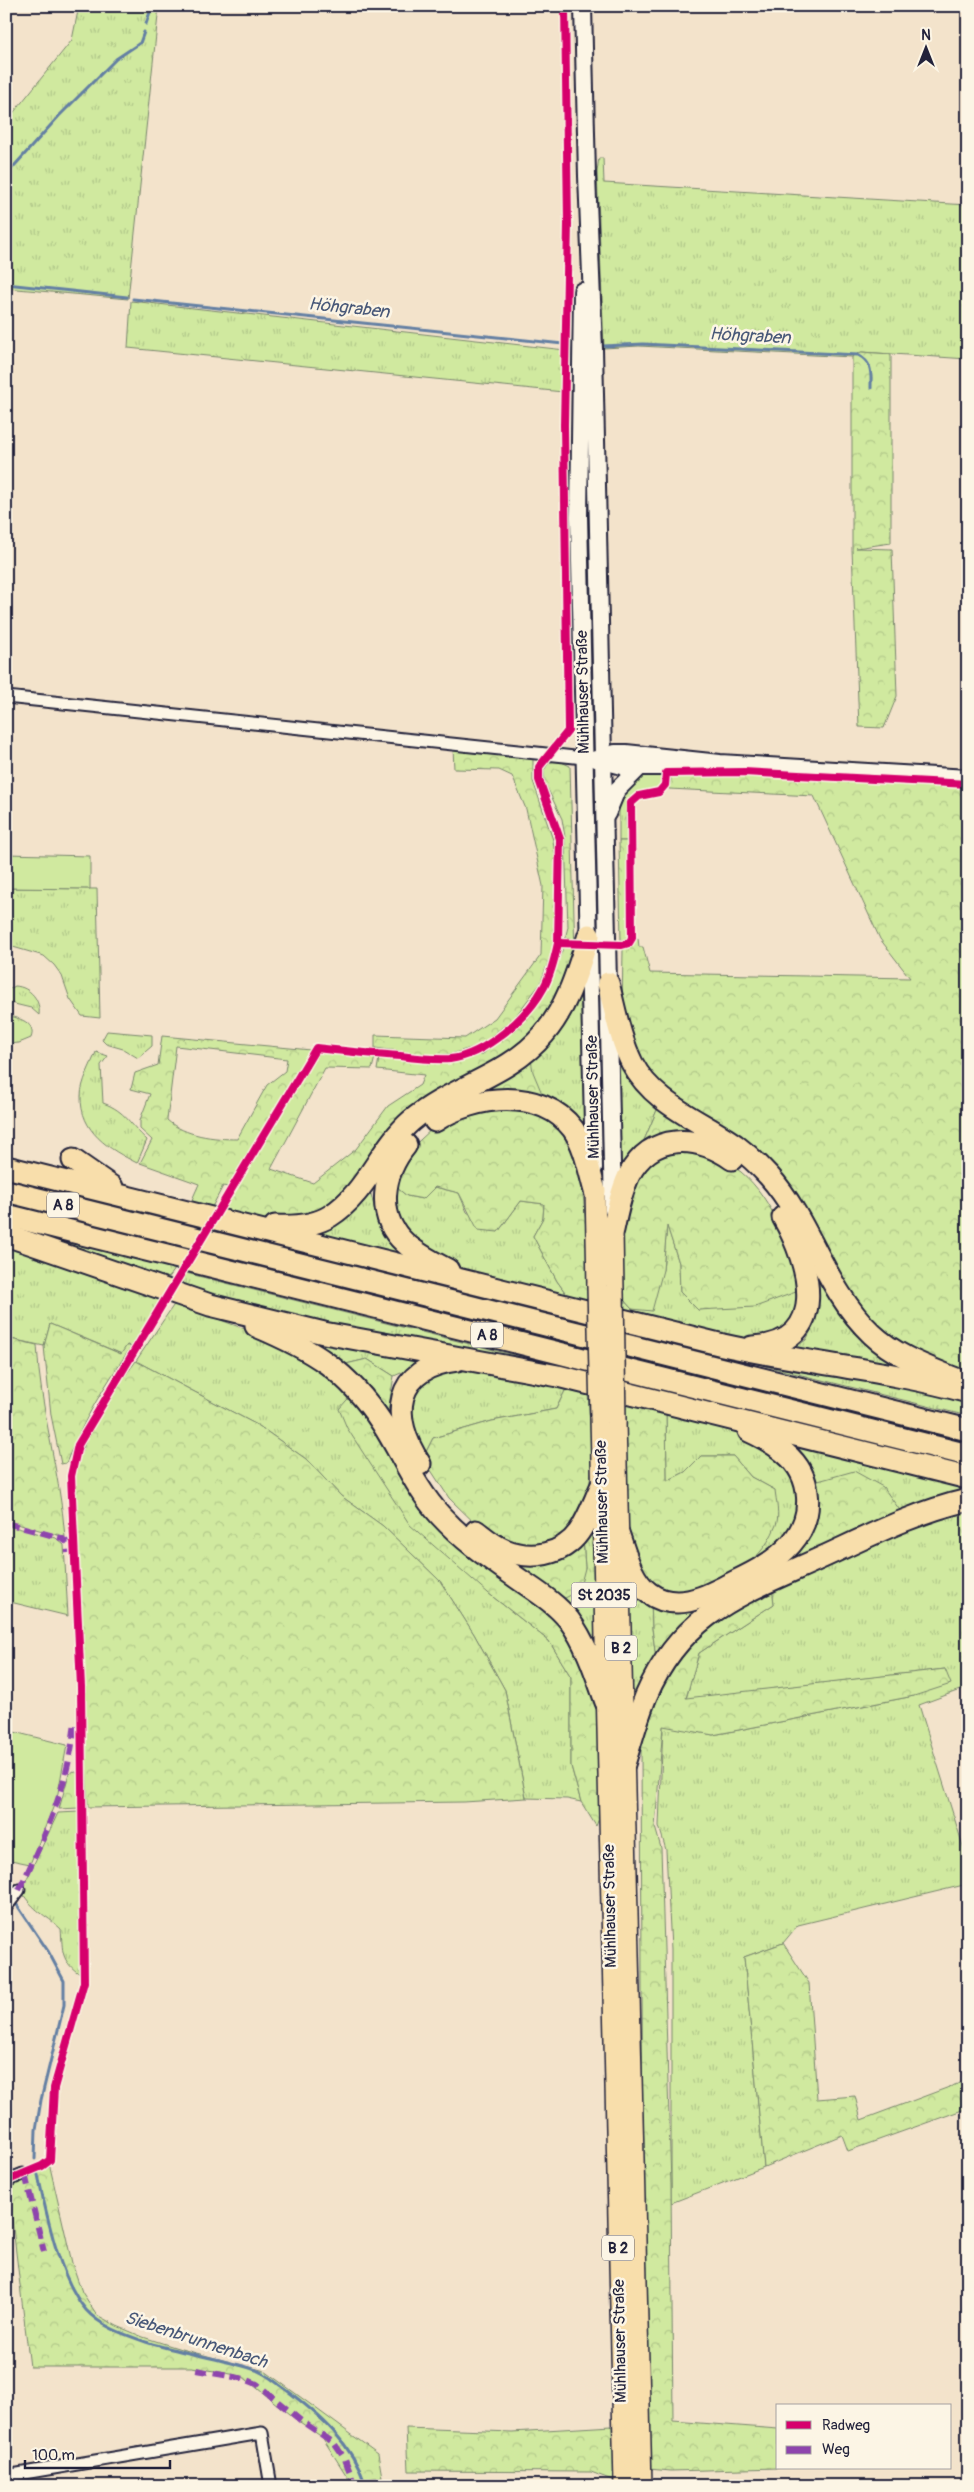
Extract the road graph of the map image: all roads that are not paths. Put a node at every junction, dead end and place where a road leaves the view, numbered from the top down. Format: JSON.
{"nodes":[{"id":1,"x":583,"y":6,"type":"edge"},
{"id":2,"x":587,"y":176,"type":"junction"},
{"id":3,"x":6,"y":697,"type":"edge"},
{"id":4,"x":584,"y":758,"type":"junction"},
{"id":5,"x":603,"y":759,"type":"junction"},
{"id":6,"x":720,"y":763,"type":"junction"},
{"id":7,"x":639,"y":768,"type":"junction"},
{"id":8,"x":968,"y":778,"type":"edge"},
{"id":9,"x":604,"y":821,"type":"junction"},
{"id":10,"x":589,"y":935,"type":"junction"},
{"id":11,"x":608,"y":984,"type":"junction"},
{"id":12,"x":73,"y":1160,"type":"dead end"},
{"id":13,"x":6,"y":1166,"type":"edge"},
{"id":14,"x":6,"y":1191,"type":"edge"},
{"id":15,"x":595,"y":1191,"type":"junction"},
{"id":16,"x":135,"y":1198,"type":"junction"},
{"id":17,"x":6,"y":1215,"type":"edge"},
{"id":18,"x":235,"y":1223,"type":"junction"},
{"id":19,"x":613,"y":1230,"type":"junction"},
{"id":20,"x":6,"y":1236,"type":"edge"},
{"id":21,"x":482,"y":1286,"type":"junction"},
{"id":22,"x":606,"y":1288,"type":"junction"},
{"id":23,"x":210,"y":1305,"type":"junction"},
{"id":24,"x":723,"y":1345,"type":"junction"},
{"id":25,"x":474,"y":1359,"type":"junction"},
{"id":26,"x":968,"y":1384,"type":"edge"},
{"id":27,"x":968,"y":1392,"type":"edge"},
{"id":28,"x":703,"y":1412,"type":"junction"},
{"id":29,"x":608,"y":1419,"type":"junction"},
{"id":30,"x":968,"y":1430,"type":"edge"},
{"id":31,"x":968,"y":1455,"type":"edge"},
{"id":32,"x":968,"y":1478,"type":"edge"},
{"id":33,"x":601,"y":1487,"type":"junction"},
{"id":34,"x":968,"y":1500,"type":"edge"},
{"id":35,"x":618,"y":1532,"type":"junction"},
{"id":36,"x":606,"y":1702,"type":"junction"},
{"id":37,"x":624,"y":1764,"type":"junction"},
{"id":38,"x":19,"y":1890,"type":"dead end"},
{"id":39,"x":7,"y":1905,"type":"edge"},
{"id":40,"x":23,"y":2174,"type":"dead end"},
{"id":41,"x":6,"y":2181,"type":"edge"},
{"id":42,"x":6,"y":2476,"type":"edge"},
{"id":43,"x":271,"y":2486,"type":"edge"},
{"id":44,"x":624,"y":2486,"type":"edge"},
{"id":45,"x":642,"y":2486,"type":"edge"}],
"edges":[{"from":1,"to":2,"type":"main road","number":"St 2035"},
{"from":2,"to":4,"type":"main road","name":"Mühlhauser Straße","number":"St 2035"},
{"from":2,"to":5,"type":"main road","name":"Mühlhauser Straße","number":"St 2035"},
{"from":3,"to":4,"type":"street"},
{"from":4,"to":5,"type":"main road"},
{"from":4,"to":10,"type":"main road","name":"Mühlhauser Straße","number":"St 2035"},
{"from":5,"to":6,"type":"main road","name":"Mühlhauser Straße"},
{"from":5,"to":7,"type":"main road","name":"Mühlhauser Straße"},
{"from":5,"to":9,"type":"main road","name":"Mühlhauser Straße","number":"St 2035"},
{"from":6,"to":7,"type":"main road","name":"Mühlhauser Straße"},
{"from":6,"to":8,"type":"main road","name":"Mühlhauser Straße"},
{"from":7,"to":9,"type":"main road"},
{"from":9,"to":11,"type":"main road","name":"Mühlhauser Straße","number":"St 2035"},
{"from":10,"to":15,"type":"main road","name":"Mühlhauser Straße","number":"St 2035"},
{"from":10,"to":18,"type":"highway"},
{"from":11,"to":19,"type":"main road","name":"Mühlhauser Straße","number":"St 2035"},
{"from":11,"to":26,"type":"highway"},
{"from":12,"to":16,"type":"highway"},
{"from":13,"to":16,"type":"highway"},
{"from":14,"to":30,"type":"highway","number":"A 8"},
{"from":15,"to":21,"type":"highway"},
{"from":15,"to":22,"type":"main road","name":"Mühlhauser Straße","number":"St 2035"},
{"from":16,"to":18,"type":"highway"},
{"from":17,"to":31,"type":"highway","number":"A 8"},
{"from":18,"to":21,"type":"highway"},
{"from":19,"to":22,"type":"main road","name":"Mühlhauser Straße"},
{"from":19,"to":24,"type":"highway"},
{"from":20,"to":23,"type":"highway"},
{"from":21,"to":24,"type":"highway"},
{"from":22,"to":29,"type":"main road","name":"Mühlhauser Straße","number":"St 2035","bridge":true},
{"from":23,"to":25,"type":"highway"},
{"from":23,"to":36,"type":"highway"},
{"from":24,"to":27,"type":"highway"},
{"from":25,"to":28,"type":"highway"},
{"from":25,"to":33,"type":"highway"},
{"from":28,"to":32,"type":"highway"},
{"from":28,"to":35,"type":"highway"},
{"from":29,"to":33,"type":"main road","name":"Mühlhauser Straße","number":"St 2035"},
{"from":29,"to":35,"type":"main road","name":"Mühlhauser Straße","number":"B 2"},
{"from":33,"to":36,"type":"main road","name":"Mühlhauser Straße","number":"St 2035"},
{"from":34,"to":37,"type":"highway"},
{"from":35,"to":37,"type":"main road","name":"Mühlhauser Straße","number":"B 2"},
{"from":36,"to":44,"type":"main road","name":"Mühlhauser Straße","number":"B 2"},
{"from":37,"to":45,"type":"main road","name":"Mühlhauser Straße","number":"B 2"},
{"from":38,"to":39,"type":"street"},
{"from":40,"to":41,"type":"street"},
{"from":42,"to":43,"type":"street"}]}
